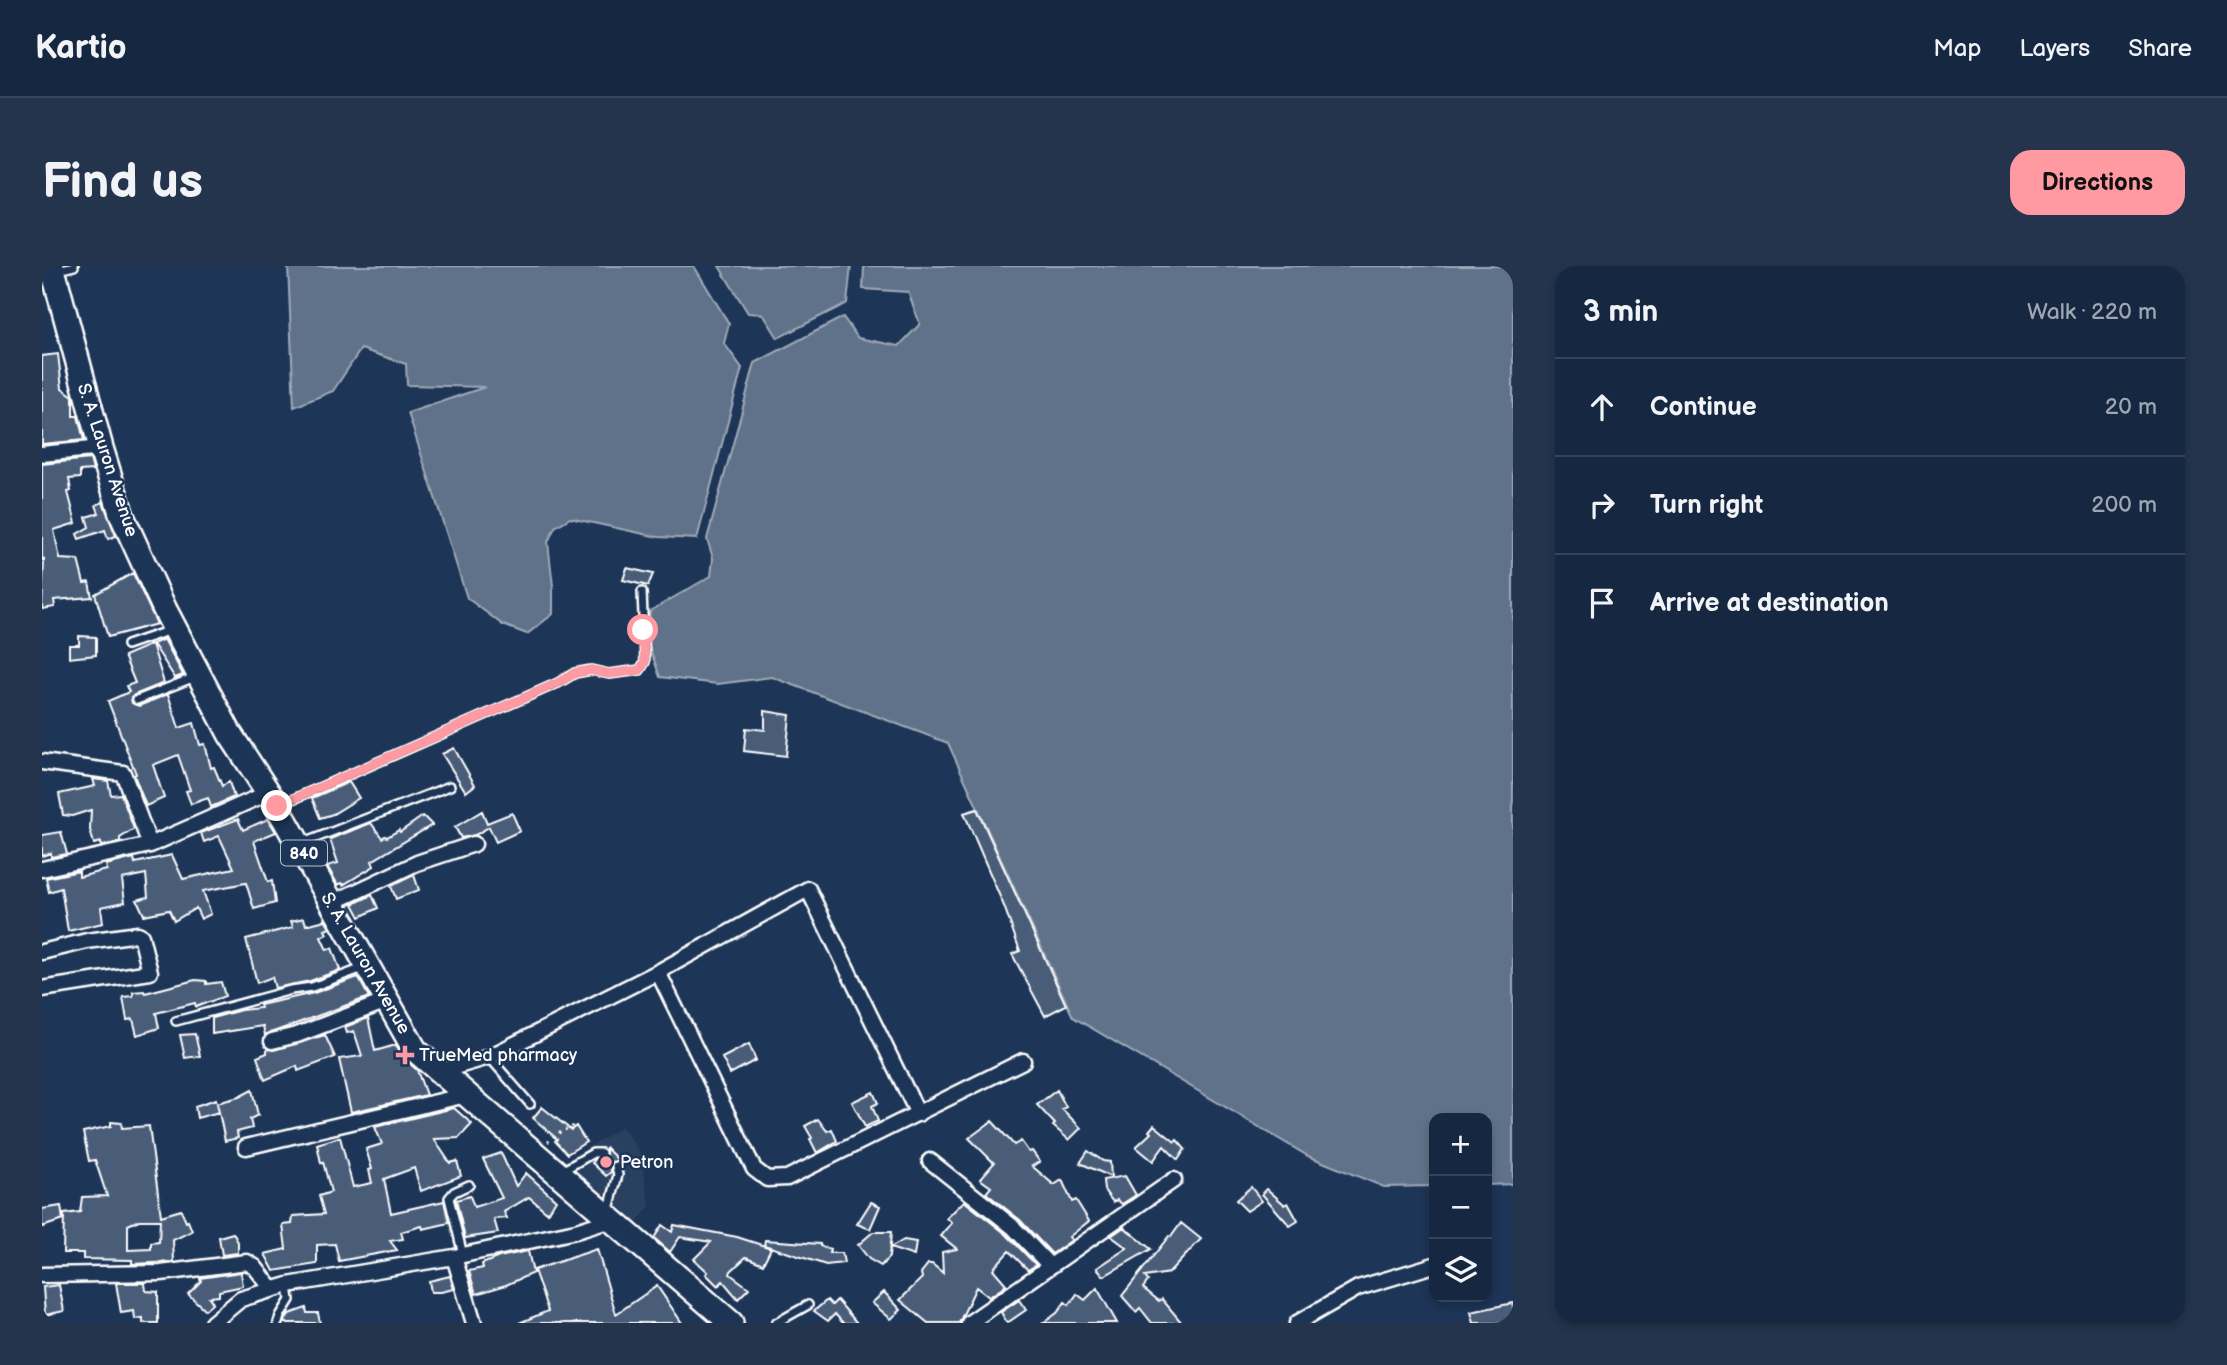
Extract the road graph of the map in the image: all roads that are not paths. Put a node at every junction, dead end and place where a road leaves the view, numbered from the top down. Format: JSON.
{"nodes":[{"id":1,"x":60,"y":268,"type":"edge"},
{"id":2,"x":101,"y":448,"type":"junction"},
{"id":3,"x":42,"y":454,"type":"edge"},
{"id":4,"x":642,"y":592,"type":"dead end"},
{"id":5,"x":174,"y":628,"type":"junction"},
{"id":6,"x":127,"y":645,"type":"dead end"},
{"id":7,"x":199,"y":675,"type":"junction"},
{"id":8,"x":137,"y":700,"type":"dead end"},
{"id":9,"x":42,"y":762,"type":"edge"},
{"id":10,"x":450,"y":786,"type":"dead end"},
{"id":11,"x":272,"y":800,"type":"junction"},
{"id":12,"x":474,"y":844,"type":"dead end"},
{"id":13,"x":150,"y":845,"type":"junction"},
{"id":14,"x":299,"y":845,"type":"junction"},
{"id":15,"x":42,"y":869,"type":"edge"},
{"id":16,"x":332,"y":903,"type":"junction"},
{"id":17,"x":42,"y":951,"type":"edge"},
{"id":18,"x":367,"y":966,"type":"junction"},
{"id":19,"x":658,"y":972,"type":"junction"},
{"id":20,"x":42,"y":989,"type":"edge"},
{"id":21,"x":387,"y":1001,"type":"junction"},
{"id":22,"x":176,"y":1021,"type":"dead end"},
{"id":23,"x":272,"y":1041,"type":"dead end"},
{"id":24,"x":489,"y":1057,"type":"junction"},
{"id":25,"x":1023,"y":1061,"type":"dead end"},
{"id":26,"x":441,"y":1071,"type":"junction"},
{"id":27,"x":466,"y":1095,"type":"junction"},
{"id":28,"x":530,"y":1104,"type":"dead end"},
{"id":29,"x":918,"y":1114,"type":"junction"},
{"id":30,"x":246,"y":1147,"type":"dead end"},
{"id":31,"x":601,"y":1153,"type":"dead end"},
{"id":32,"x":930,"y":1161,"type":"dead end"},
{"id":33,"x":616,"y":1166,"type":"dead end"},
{"id":34,"x":558,"y":1174,"type":"junction"},
{"id":35,"x":1174,"y":1180,"type":"dead end"},
{"id":36,"x":469,"y":1185,"type":"dead end"},
{"id":37,"x":609,"y":1218,"type":"junction"},
{"id":38,"x":459,"y":1256,"type":"junction"},
{"id":39,"x":1050,"y":1266,"type":"junction"},
{"id":40,"x":1429,"y":1267,"type":"edge"},
{"id":41,"x":42,"y":1275,"type":"edge"},
{"id":42,"x":288,"y":1285,"type":"junction"},
{"id":43,"x":272,"y":1289,"type":"junction"},
{"id":44,"x":808,"y":1306,"type":"dead end"},
{"id":45,"x":212,"y":1323,"type":"edge"},
{"id":46,"x":278,"y":1323,"type":"edge"},
{"id":47,"x":474,"y":1323,"type":"edge"},
{"id":48,"x":731,"y":1323,"type":"edge"},
{"id":49,"x":776,"y":1323,"type":"edge"},
{"id":50,"x":969,"y":1323,"type":"edge"},
{"id":51,"x":1297,"y":1323,"type":"edge"}],
"edges":[{"from":1,"to":2,"type":"highway","name":"S. A. Lauron Avenue","number":"840"},
{"from":2,"to":3,"type":"street"},
{"from":2,"to":5,"type":"highway","name":"S. A. Lauron Avenue","number":"840"},
{"from":4,"to":11,"type":"lane"},
{"from":5,"to":6,"type":"lane"},
{"from":5,"to":7,"type":"highway","name":"S. A. Lauron Avenue","number":"840"},
{"from":7,"to":8,"type":"lane"},
{"from":7,"to":11,"type":"highway","name":"S. A. Lauron Avenue","number":"840"},
{"from":9,"to":13,"type":"street"},
{"from":10,"to":14,"type":"lane"},
{"from":11,"to":13,"type":"street"},
{"from":11,"to":14,"type":"highway","name":"S. A. Lauron Avenue","number":"840"},
{"from":12,"to":16,"type":"street"},
{"from":13,"to":15,"type":"street"},
{"from":14,"to":16,"type":"highway","name":"S. A. Lauron Avenue","number":"840"},
{"from":16,"to":18,"type":"highway","name":"S. A. Lauron Avenue","number":"840"},
{"from":17,"to":20,"type":"street"},
{"from":18,"to":21,"type":"highway","name":"S. A. Lauron Avenue","number":"840"},
{"from":18,"to":22,"type":"lane"},
{"from":19,"to":24,"type":"street"},
{"from":19,"to":29,"type":"street"},
{"from":19,"to":29,"type":"street"},
{"from":21,"to":23,"type":"street"},
{"from":21,"to":26,"type":"highway","name":"S. A. Lauron Avenue","number":"840"},
{"from":24,"to":26,"type":"street"},
{"from":24,"to":28,"type":"lane"},
{"from":25,"to":29,"type":"street"},
{"from":26,"to":27,"type":"highway","name":"S. A. Lauron Avenue","number":"840"},
{"from":27,"to":30,"type":"street"},
{"from":27,"to":34,"type":"highway","name":"S. A. Lauron Avenue","number":"840"},
{"from":31,"to":34,"type":"lane"},
{"from":32,"to":39,"type":"street"},
{"from":33,"to":37,"type":"lane"},
{"from":34,"to":37,"type":"highway","name":"S. A. Lauron Avenue","number":"840"},
{"from":35,"to":39,"type":"street"},
{"from":36,"to":38,"type":"lane"},
{"from":37,"to":38,"type":"street"},
{"from":37,"to":48,"type":"highway","name":"S. A. Lauron Avenue","number":"840"},
{"from":38,"to":42,"type":"street"},
{"from":38,"to":47,"type":"street"},
{"from":39,"to":50,"type":"street"},
{"from":40,"to":51,"type":"street"},
{"from":41,"to":43,"type":"street"},
{"from":42,"to":43,"type":"street"},
{"from":42,"to":46,"type":"lane"},
{"from":43,"to":45,"type":"street"},
{"from":44,"to":49,"type":"lane"}]}
